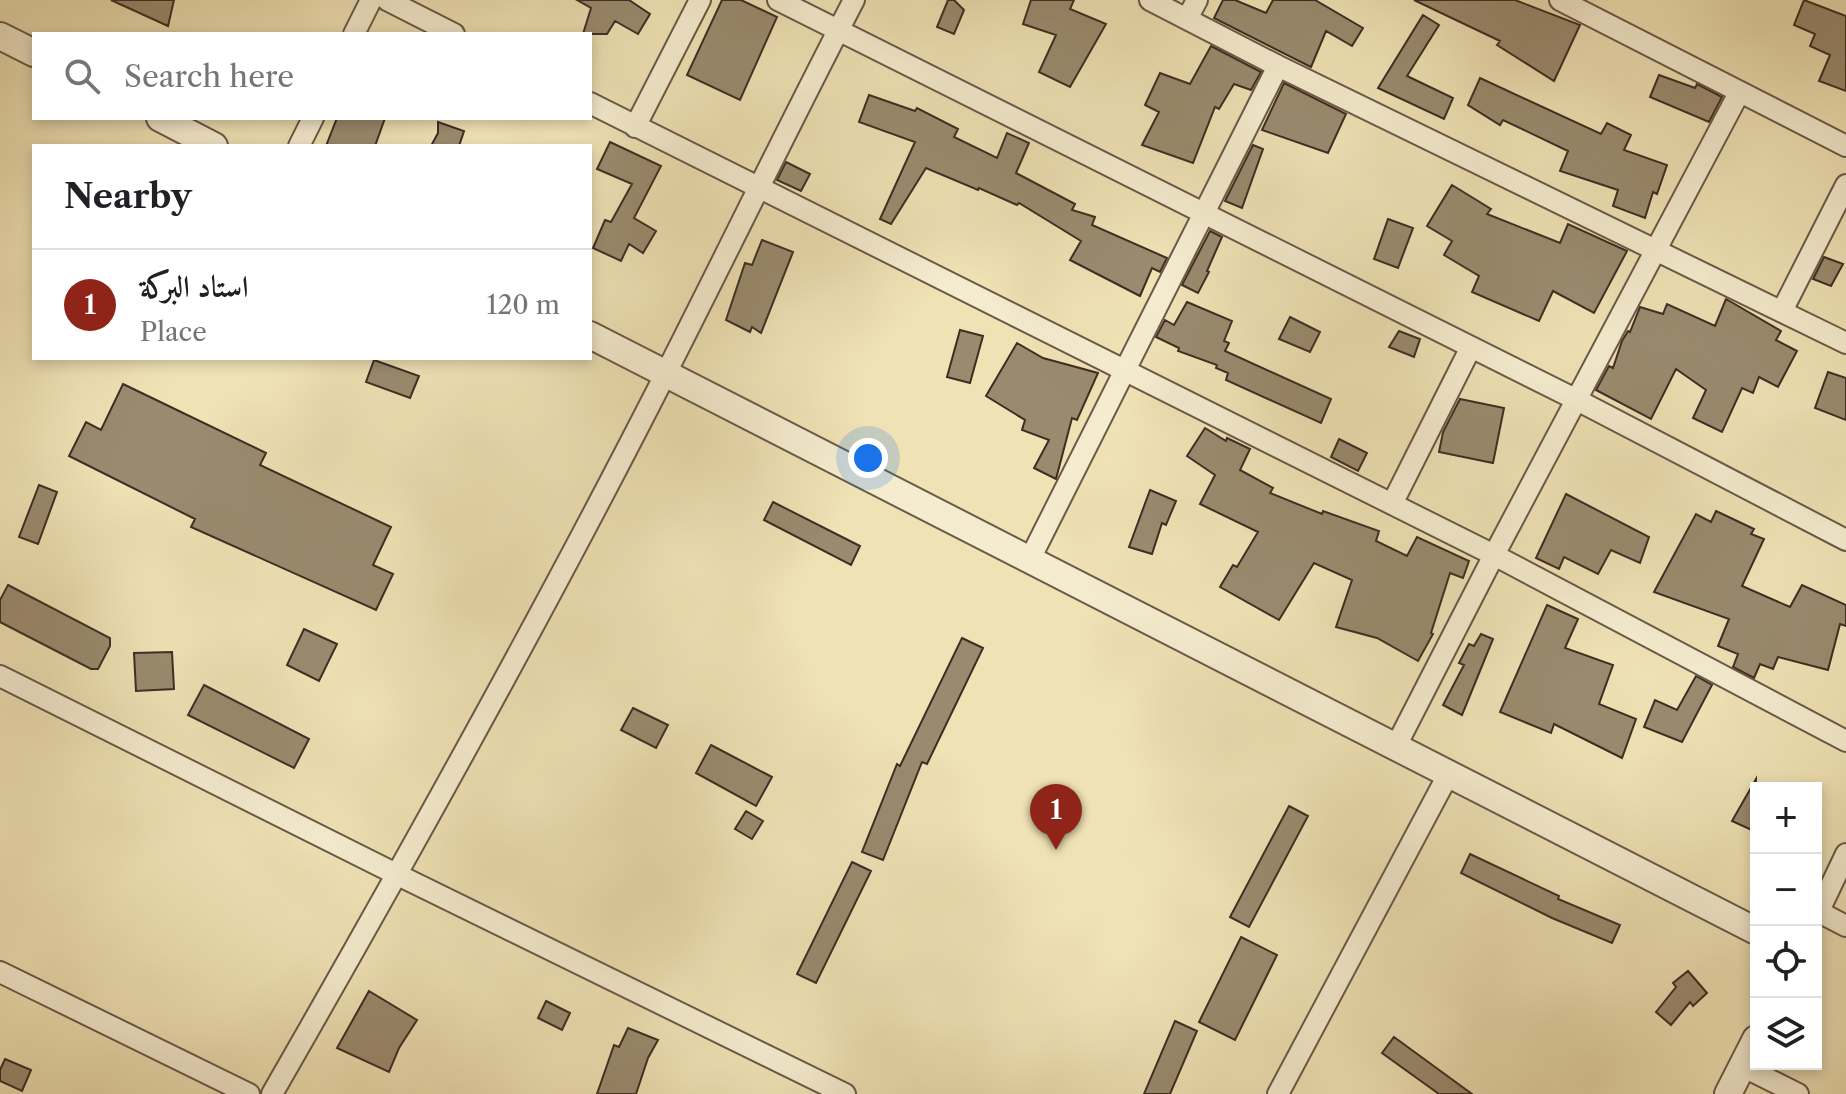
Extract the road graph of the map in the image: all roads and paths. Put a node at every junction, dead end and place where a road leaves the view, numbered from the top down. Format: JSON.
{"nodes":[{"id":1,"x":371,"y":0,"type":"edge"},
{"id":2,"x":387,"y":0,"type":"edge"},
{"id":3,"x":700,"y":0,"type":"edge"},
{"id":4,"x":778,"y":0,"type":"edge"},
{"id":5,"x":854,"y":0,"type":"edge"},
{"id":6,"x":1150,"y":0,"type":"edge"},
{"id":7,"x":1197,"y":0,"type":"edge"},
{"id":8,"x":1560,"y":0,"type":"edge"},
{"id":9,"x":1187,"y":19,"type":"junction"},
{"id":10,"x":838,"y":31,"type":"junction"},
{"id":11,"x":355,"y":32,"type":"edge"},
{"id":12,"x":450,"y":32,"type":"edge"},
{"id":13,"x":0,"y":36,"type":"edge"},
{"id":14,"x":32,"y":52,"type":"edge"},
{"id":15,"x":1278,"y":66,"type":"junction"},
{"id":16,"x":1739,"y":93,"type":"junction"},
{"id":17,"x":592,"y":104,"type":"edge"},
{"id":18,"x":164,"y":120,"type":"edge"},
{"id":19,"x":312,"y":120,"type":"edge"},
{"id":20,"x":635,"y":127,"type":"junction"},
{"id":21,"x":210,"y":144,"type":"edge"},
{"id":22,"x":300,"y":144,"type":"edge"},
{"id":23,"x":1846,"y":146,"type":"edge"},
{"id":24,"x":1846,"y":185,"type":"edge"},
{"id":25,"x":757,"y":189,"type":"junction"},
{"id":26,"x":1203,"y":213,"type":"junction"},
{"id":27,"x":1657,"y":250,"type":"junction"},
{"id":28,"x":1782,"y":311,"type":"junction"},
{"id":29,"x":592,"y":336,"type":"edge"},
{"id":30,"x":1846,"y":343,"type":"edge"},
{"id":31,"x":1471,"y":347,"type":"junction"},
{"id":32,"x":1125,"y":371,"type":"junction"},
{"id":33,"x":666,"y":373,"type":"junction"},
{"id":34,"x":1577,"y":400,"type":"junction"},
{"id":35,"x":1392,"y":504,"type":"junction"},
{"id":36,"x":1846,"y":540,"type":"edge"},
{"id":37,"x":1494,"y":555,"type":"junction"},
{"id":38,"x":1030,"y":559,"type":"junction"},
{"id":39,"x":0,"y":676,"type":"edge"},
{"id":40,"x":1846,"y":741,"type":"edge"},
{"id":41,"x":1396,"y":746,"type":"junction"},
{"id":42,"x":1449,"y":773,"type":"junction"},
{"id":43,"x":1846,"y":854,"type":"edge"},
{"id":44,"x":398,"y":875,"type":"junction"},
{"id":45,"x":1822,"y":904,"type":"edge"},
{"id":46,"x":1822,"y":916,"type":"edge"},
{"id":47,"x":1846,"y":926,"type":"edge"},
{"id":48,"x":1750,"y":928,"type":"edge"},
{"id":49,"x":1,"y":975,"type":"edge"},
{"id":50,"x":1750,"y":1051,"type":"edge"},
{"id":51,"x":1742,"y":1066,"type":"junction"},
{"id":52,"x":249,"y":1094,"type":"edge"},
{"id":53,"x":272,"y":1094,"type":"edge"},
{"id":54,"x":845,"y":1094,"type":"edge"},
{"id":55,"x":1278,"y":1094,"type":"edge"},
{"id":56,"x":1728,"y":1094,"type":"edge"},
{"id":57,"x":1798,"y":1094,"type":"edge"}],
"edges":[{"from":1,"to":11,"type":"street"},
{"from":2,"to":12,"type":"street"},
{"from":3,"to":20,"type":"street"},
{"from":4,"to":10,"type":"street"},
{"from":5,"to":10,"type":"street"},
{"from":6,"to":9,"type":"street"},
{"from":7,"to":9,"type":"street"},
{"from":8,"to":16,"type":"street"},
{"from":9,"to":15,"type":"street"},
{"from":10,"to":25,"type":"street"},
{"from":10,"to":26,"type":"street"},
{"from":13,"to":14,"type":"street"},
{"from":15,"to":26,"type":"street"},
{"from":15,"to":27,"type":"street"},
{"from":16,"to":23,"type":"street"},
{"from":16,"to":27,"type":"street"},
{"from":17,"to":20,"type":"street"},
{"from":18,"to":21,"type":"street"},
{"from":19,"to":22,"type":"street"},
{"from":20,"to":25,"type":"street"},
{"from":24,"to":28,"type":"street"},
{"from":25,"to":32,"type":"street"},
{"from":25,"to":33,"type":"street"},
{"from":26,"to":31,"type":"street"},
{"from":26,"to":32,"type":"street"},
{"from":27,"to":28,"type":"street"},
{"from":27,"to":34,"type":"street"},
{"from":28,"to":30,"type":"street"},
{"from":29,"to":33,"type":"street"},
{"from":31,"to":34,"type":"street"},
{"from":31,"to":35,"type":"street"},
{"from":32,"to":35,"type":"street"},
{"from":32,"to":38,"type":"street"},
{"from":33,"to":38,"type":"street"},
{"from":33,"to":44,"type":"street"},
{"from":34,"to":36,"type":"street"},
{"from":34,"to":37,"type":"street"},
{"from":35,"to":37,"type":"street"},
{"from":37,"to":40,"type":"street"},
{"from":37,"to":41,"type":"street"},
{"from":38,"to":41,"type":"street"},
{"from":39,"to":44,"type":"street"},
{"from":41,"to":42,"type":"street"},
{"from":42,"to":48,"type":"street"},
{"from":42,"to":55,"type":"street"},
{"from":43,"to":45,"type":"street"},
{"from":44,"to":53,"type":"street"},
{"from":44,"to":54,"type":"street"},
{"from":46,"to":47,"type":"street"},
{"from":49,"to":52,"type":"street"},
{"from":50,"to":51,"type":"street"},
{"from":51,"to":56,"type":"street"},
{"from":51,"to":57,"type":"street"}]}
